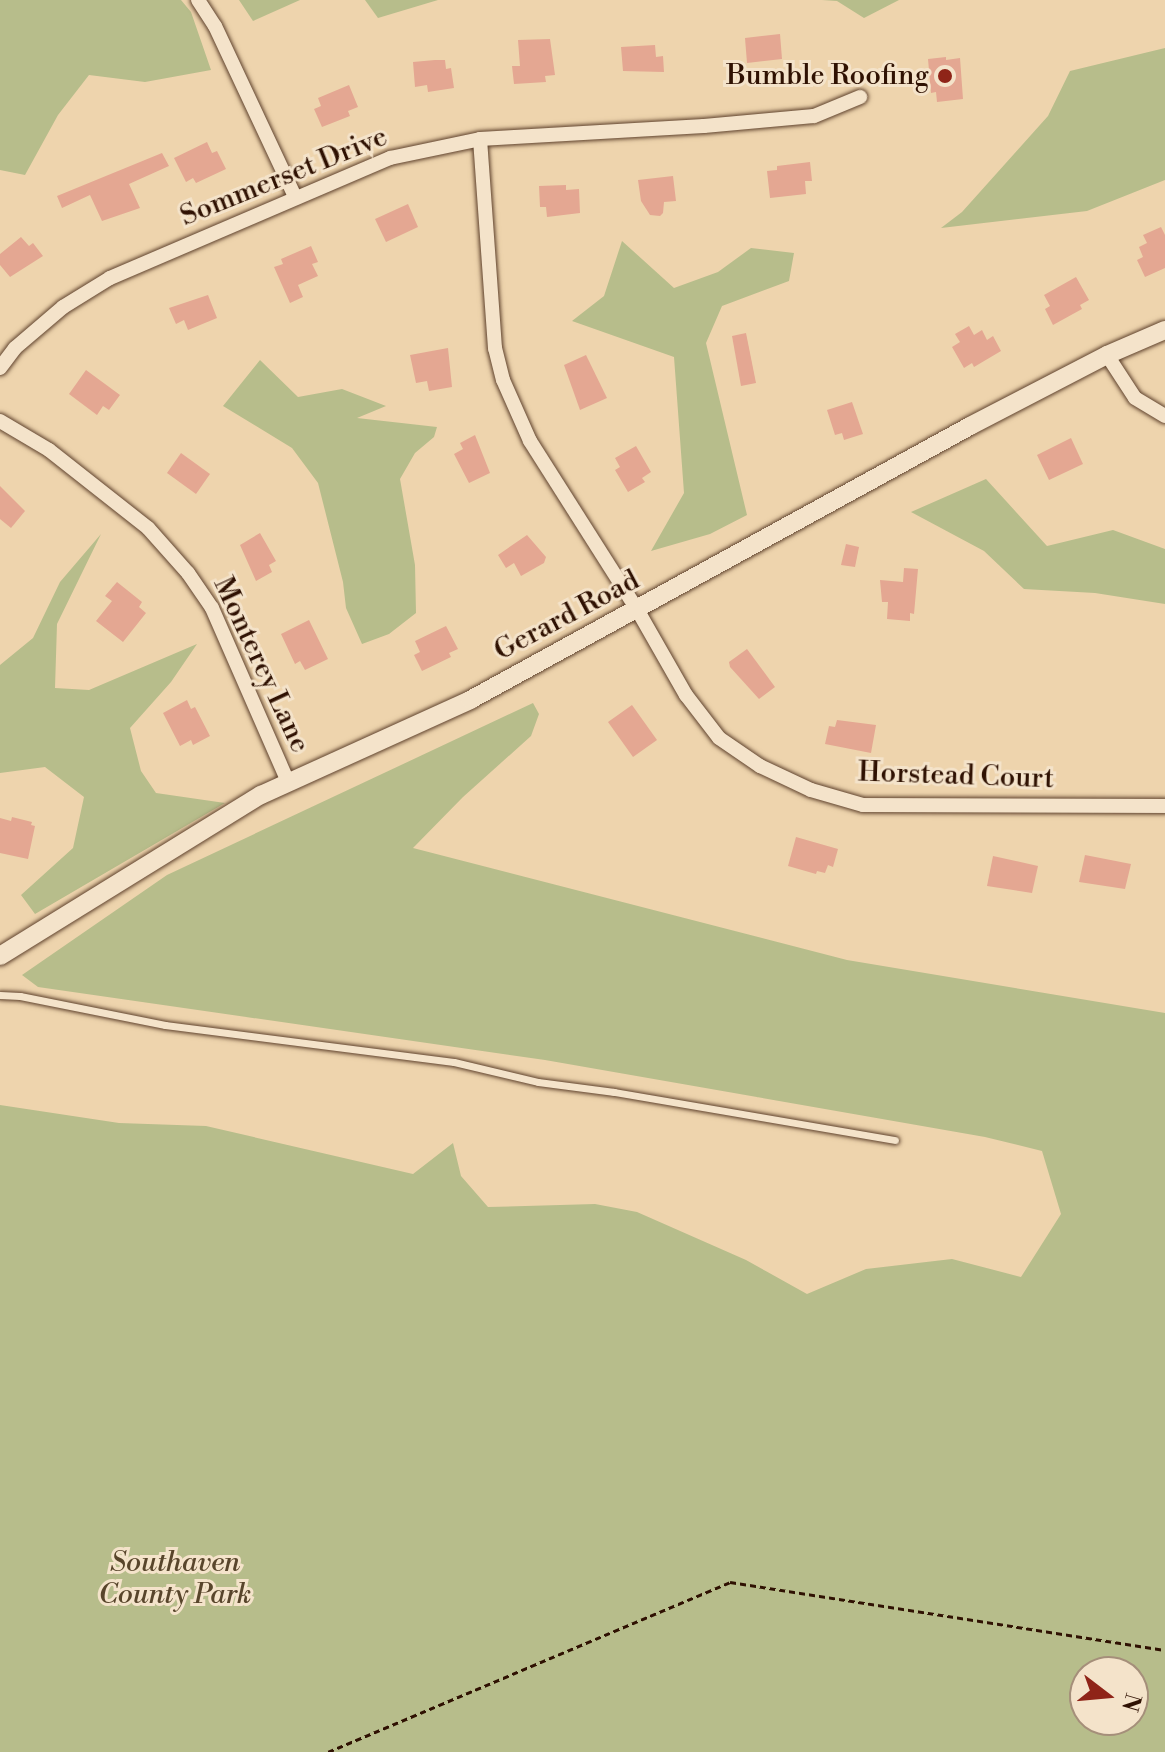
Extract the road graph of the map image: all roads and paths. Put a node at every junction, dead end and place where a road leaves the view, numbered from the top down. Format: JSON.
{"nodes":[{"id":1,"x":198,"y":0,"type":"edge"},
{"id":2,"x":860,"y":97,"type":"dead end"},
{"id":3,"x":480,"y":139,"type":"junction"},
{"id":4,"x":295,"y":197,"type":"junction"},
{"id":5,"x":1165,"y":330,"type":"edge"},
{"id":6,"x":1107,"y":355,"type":"junction"},
{"id":7,"x":0,"y":368,"type":"edge"},
{"id":8,"x":1165,"y":416,"type":"edge"},
{"id":9,"x":0,"y":421,"type":"edge"},
{"id":10,"x":638,"y":611,"type":"junction"},
{"id":11,"x":288,"y":782,"type":"junction"},
{"id":12,"x":1165,"y":806,"type":"edge"},
{"id":13,"x":0,"y":956,"type":"edge"},
{"id":14,"x":0,"y":995,"type":"edge"},
{"id":15,"x":895,"y":1140,"type":"dead end"},
{"id":16,"x":1165,"y":1650,"type":"edge"},
{"id":17,"x":328,"y":1752,"type":"edge"}],
"edges":[{"from":1,"to":4,"type":"street"},
{"from":2,"to":3,"type":"street","name":"Sommerset Drive"},
{"from":3,"to":4,"type":"street","name":"Sommerset Drive"},
{"from":3,"to":10,"type":"street","name":"Horstead Court"},
{"from":4,"to":7,"type":"street","name":"Sommerset Drive"},
{"from":5,"to":6,"type":"street","name":"Gerard Road"},
{"from":6,"to":8,"type":"street"},
{"from":6,"to":10,"type":"street","name":"Gerard Road"},
{"from":9,"to":11,"type":"street","name":"Monterey Lane"},
{"from":10,"to":11,"type":"street","name":"Gerard Road"},
{"from":10,"to":12,"type":"street","name":"Horstead Court"},
{"from":11,"to":13,"type":"street","name":"Gerard Road"},
{"from":14,"to":15,"type":"lane"},
{"from":16,"to":17,"type":"path"}]}
